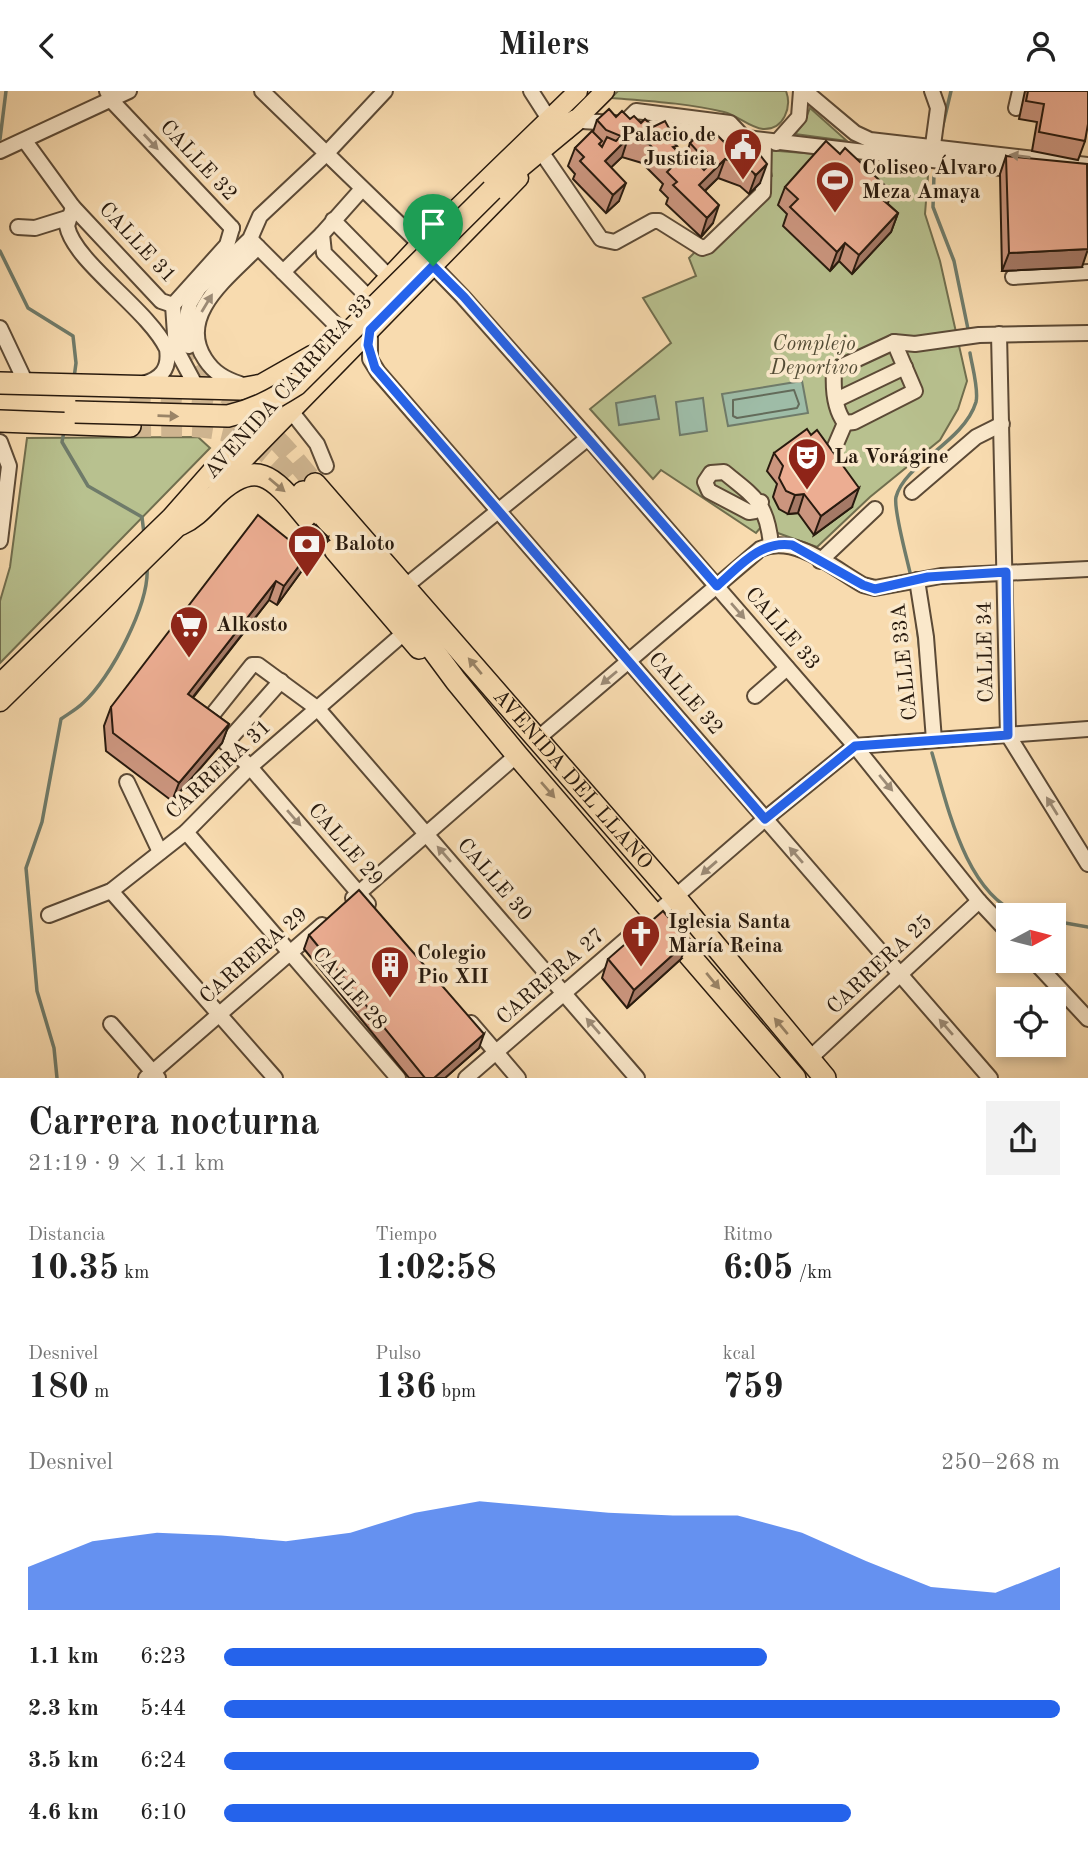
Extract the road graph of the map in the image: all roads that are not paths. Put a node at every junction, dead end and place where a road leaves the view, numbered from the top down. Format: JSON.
{"nodes":[{"id":1,"x":129,"y":91,"type":"edge"},
{"id":2,"x":262,"y":91,"type":"edge"},
{"id":3,"x":384,"y":91,"type":"edge"},
{"id":4,"x":531,"y":91,"type":"edge"},
{"id":5,"x":578,"y":91,"type":"edge"},
{"id":6,"x":605,"y":91,"type":"edge"},
{"id":7,"x":827,"y":91,"type":"edge"},
{"id":8,"x":932,"y":91,"type":"edge"},
{"id":9,"x":1020,"y":91,"type":"edge"},
{"id":10,"x":806,"y":94,"type":"edge"},
{"id":11,"x":109,"y":95,"type":"edge"},
{"id":12,"x":1016,"y":108,"type":"dead end"},
{"id":13,"x":549,"y":119,"type":"junction"},
{"id":14,"x":575,"y":121,"type":"junction"},
{"id":15,"x":770,"y":142,"type":"junction"},
{"id":16,"x":20,"y":143,"type":"junction"},
{"id":17,"x":933,"y":145,"type":"junction"},
{"id":18,"x":0,"y":152,"type":"edge"},
{"id":19,"x":542,"y":153,"type":"junction"},
{"id":20,"x":326,"y":155,"type":"junction"},
{"id":21,"x":1088,"y":165,"type":"edge"},
{"id":22,"x":1088,"y":178,"type":"edge"},
{"id":23,"x":362,"y":189,"type":"junction"},
{"id":24,"x":71,"y":213,"type":"junction"},
{"id":25,"x":260,"y":216,"type":"junction"},
{"id":26,"x":333,"y":220,"type":"junction"},
{"id":27,"x":18,"y":227,"type":"dead end"},
{"id":28,"x":232,"y":228,"type":"junction"},
{"id":29,"x":321,"y":234,"type":"junction"},
{"id":30,"x":254,"y":243,"type":"junction"},
{"id":31,"x":420,"y":244,"type":"junction"},
{"id":32,"x":433,"y":266,"type":"junction"},
{"id":33,"x":283,"y":272,"type":"junction"},
{"id":34,"x":1088,"y":272,"type":"edge"},
{"id":35,"x":389,"y":277,"type":"junction"},
{"id":36,"x":1013,"y":277,"type":"dead end"},
{"id":37,"x":369,"y":298,"type":"junction"},
{"id":38,"x":167,"y":303,"type":"junction"},
{"id":39,"x":145,"y":319,"type":"junction"},
{"id":40,"x":0,"y":328,"type":"edge"},
{"id":41,"x":340,"y":329,"type":"junction"},
{"id":42,"x":370,"y":330,"type":"junction"},
{"id":43,"x":1088,"y":333,"type":"edge"},
{"id":44,"x":999,"y":334,"type":"junction"},
{"id":45,"x":894,"y":342,"type":"junction"},
{"id":46,"x":189,"y":346,"type":"tunnel mouth"},
{"id":47,"x":313,"y":356,"type":"junction"},
{"id":48,"x":905,"y":367,"type":"junction"},
{"id":49,"x":24,"y":381,"type":"junction"},
{"id":50,"x":0,"y":383,"type":"edge"},
{"id":51,"x":251,"y":387,"type":"junction"},
{"id":52,"x":0,"y":388,"type":"edge"},
{"id":53,"x":197,"y":388,"type":"junction"},
{"id":54,"x":134,"y":391,"type":"junction"},
{"id":55,"x":836,"y":400,"type":"junction"},
{"id":56,"x":284,"y":404,"type":"junction"},
{"id":57,"x":65,"y":408,"type":"junction"},
{"id":58,"x":0,"y":414,"type":"edge"},
{"id":59,"x":0,"y":421,"type":"edge"},
{"id":60,"x":845,"y":423,"type":"junction"},
{"id":61,"x":1002,"y":424,"type":"junction"},
{"id":62,"x":130,"y":426,"type":"tunnel mouth"},
{"id":63,"x":588,"y":438,"type":"junction"},
{"id":64,"x":0,"y":443,"type":"edge"},
{"id":65,"x":830,"y":458,"type":"edge"},
{"id":66,"x":315,"y":480,"type":"junction"},
{"id":67,"x":912,"y":492,"type":"dead end"},
{"id":68,"x":761,"y":502,"type":"dead end"},
{"id":69,"x":875,"y":509,"type":"dead end"},
{"id":70,"x":499,"y":510,"type":"junction"},
{"id":71,"x":181,"y":524,"type":"junction"},
{"id":72,"x":0,"y":541,"type":"edge"},
{"id":73,"x":776,"y":544,"type":"junction"},
{"id":74,"x":147,"y":549,"type":"junction"},
{"id":75,"x":820,"y":561,"type":"junction"},
{"id":76,"x":1088,"y":569,"type":"edge"},
{"id":77,"x":1006,"y":572,"type":"junction"},
{"id":78,"x":917,"y":580,"type":"junction"},
{"id":79,"x":407,"y":585,"type":"junction"},
{"id":80,"x":717,"y":586,"type":"junction"},
{"id":81,"x":404,"y":633,"type":"junction"},
{"id":82,"x":629,"y":661,"type":"junction"},
{"id":83,"x":787,"y":668,"type":"junction"},
{"id":84,"x":281,"y":681,"type":"junction"},
{"id":85,"x":456,"y":681,"type":"junction"},
{"id":86,"x":0,"y":683,"type":"edge"},
{"id":87,"x":755,"y":696,"type":"dead end"},
{"id":88,"x":0,"y":702,"type":"edge"},
{"id":89,"x":318,"y":709,"type":"junction"},
{"id":90,"x":1088,"y":729,"type":"edge"},
{"id":91,"x":1008,"y":735,"type":"junction"},
{"id":92,"x":536,"y":740,"type":"junction"},
{"id":93,"x":934,"y":740,"type":"junction"},
{"id":94,"x":226,"y":743,"type":"junction"},
{"id":95,"x":855,"y":746,"type":"junction"},
{"id":96,"x":517,"y":755,"type":"junction"},
{"id":97,"x":250,"y":767,"type":"junction"},
{"id":98,"x":127,"y":782,"type":"dead end"},
{"id":99,"x":765,"y":819,"type":"junction"},
{"id":100,"x":186,"y":832,"type":"junction"},
{"id":101,"x":426,"y":834,"type":"junction"},
{"id":102,"x":160,"y":852,"type":"junction"},
{"id":103,"x":1088,"y":864,"type":"edge"},
{"id":104,"x":111,"y":891,"type":"junction"},
{"id":105,"x":358,"y":893,"type":"junction"},
{"id":106,"x":675,"y":897,"type":"junction"},
{"id":107,"x":979,"y":901,"type":"junction"},
{"id":108,"x":376,"y":913,"type":"edge"},
{"id":109,"x":656,"y":913,"type":"junction"},
{"id":110,"x":49,"y":915,"type":"dead end"},
{"id":111,"x":996,"y":919,"type":"edge"},
{"id":112,"x":290,"y":953,"type":"junction"},
{"id":113,"x":1045,"y":973,"type":"edge"},
{"id":114,"x":900,"y":974,"type":"junction"},
{"id":115,"x":564,"y":993,"type":"junction"},
{"id":116,"x":461,"y":1013,"type":"edge"},
{"id":117,"x":218,"y":1015,"type":"junction"},
{"id":118,"x":1088,"y":1019,"type":"edge"},
{"id":119,"x":111,"y":1024,"type":"dead end"},
{"id":120,"x":496,"y":1052,"type":"junction"},
{"id":121,"x":809,"y":1059,"type":"junction"},
{"id":122,"x":785,"y":1074,"type":"edge"},
{"id":123,"x":152,"y":1076,"type":"edge"},
{"id":124,"x":275,"y":1078,"type":"edge"},
{"id":125,"x":398,"y":1078,"type":"edge"},
{"id":126,"x":466,"y":1078,"type":"edge"},
{"id":127,"x":518,"y":1078,"type":"edge"},
{"id":128,"x":638,"y":1078,"type":"edge"},
{"id":129,"x":825,"y":1078,"type":"edge"},
{"id":130,"x":990,"y":1078,"type":"edge"}],
"edges":[{"from":1,"to":11,"type":"street"},
{"from":2,"to":20,"type":"street"},
{"from":3,"to":20,"type":"street"},
{"from":4,"to":13,"type":"street"},
{"from":5,"to":13,"type":"main road","name":"AVENIDA CARRERA 33"},
{"from":6,"to":14,"type":"main road","name":"AVENIDA CARRERA 33"},
{"from":7,"to":10,"type":"street"},
{"from":8,"to":17,"type":"street"},
{"from":9,"to":12,"type":"street"},
{"from":10,"to":15,"type":"street"},
{"from":10,"to":17,"type":"street"},
{"from":11,"to":16,"type":"street"},
{"from":11,"to":28,"type":"street","name":"CALLE 32","one_way":true},
{"from":13,"to":14,"type":"street"},
{"from":13,"to":31,"type":"main road","name":"AVENIDA CARRERA 33"},
{"from":14,"to":15,"type":"street"},
{"from":14,"to":19,"type":"main road","name":"AVENIDA CARRERA 33"},
{"from":14,"to":56,"type":"highway","name":"AVENIDA CARRERA 33","bridge":true},
{"from":15,"to":19,"type":"street"},
{"from":15,"to":22,"type":"street"},
{"from":16,"to":18,"type":"street"},
{"from":16,"to":24,"type":"street","name":"CALLE 31"},
{"from":21,"to":17,"type":"street","one_way":true},
{"from":19,"to":32,"type":"main road","name":"AVENIDA CARRERA 33"},
{"from":20,"to":23,"type":"street"},
{"from":20,"to":25,"type":"street"},
{"from":23,"to":26,"type":"street"},
{"from":23,"to":31,"type":"street"},
{"from":24,"to":27,"type":"street"},
{"from":24,"to":38,"type":"street","name":"CALLE 31"},
{"from":24,"to":39,"type":"street","name":"CALLE 31"},
{"from":25,"to":28,"type":"street"},
{"from":25,"to":30,"type":"street"},
{"from":26,"to":29,"type":"street"},
{"from":26,"to":35,"type":"street"},
{"from":28,"to":38,"type":"street"},
{"from":29,"to":33,"type":"street"},
{"from":29,"to":37,"type":"street"},
{"from":30,"to":33,"type":"street"},
{"from":30,"to":46,"type":"street"},
{"from":51,"to":30,"type":"street","one_way":true},
{"from":31,"to":35,"type":"main road","name":"AVENIDA CARRERA 33"},
{"from":32,"to":42,"type":"main road","name":"AVENIDA CARRERA 33"},
{"from":32,"to":63,"type":"street","name":"CALLE 33"},
{"from":33,"to":41,"type":"street"},
{"from":34,"to":36,"type":"street"},
{"from":35,"to":37,"type":"main road","name":"AVENIDA CARRERA 33"},
{"from":37,"to":41,"type":"main road","name":"AVENIDA CARRERA 33"},
{"from":38,"to":39,"type":"street"},
{"from":38,"to":53,"type":"street"},
{"from":39,"to":54,"type":"street","name":"CALLE 31"},
{"from":40,"to":49,"type":"street"},
{"from":41,"to":47,"type":"main road","name":"AVENIDA CARRERA 33"},
{"from":42,"to":56,"type":"main road","name":"AVENIDA CARRERA 33"},
{"from":42,"to":70,"type":"street","name":"CALLE 32"},
{"from":43,"to":44,"type":"street"},
{"from":44,"to":45,"type":"street"},
{"from":44,"to":61,"type":"street","name":"CALLE 34"},
{"from":45,"to":48,"type":"street"},
{"from":45,"to":55,"type":"street"},
{"from":47,"to":51,"type":"highway"},
{"from":47,"to":56,"type":"main road","name":"AVENIDA CARRERA 33"},
{"from":48,"to":55,"type":"street"},
{"from":48,"to":60,"type":"street"},
{"from":49,"to":50,"type":"highway"},
{"from":49,"to":57,"type":"highway"},
{"from":51,"to":53,"type":"highway"},
{"from":52,"to":57,"type":"highway"},
{"from":53,"to":54,"type":"highway"},
{"from":54,"to":57,"type":"highway"},
{"from":55,"to":60,"type":"street"},
{"from":57,"to":56,"type":"highway","name":"AVENIDA CARRERA 33","one_way":true,"bridge":true},
{"from":56,"to":66,"type":"street"},
{"from":56,"to":71,"type":"main road","name":"AVENIDA CARRERA 33"},
{"from":56,"to":74,"type":"main road","name":"AVENIDA CARRERA 33"},
{"from":57,"to":58,"type":"highway"},
{"from":57,"to":59,"type":"highway"},
{"from":57,"to":62,"type":"highway"},
{"from":60,"to":65,"type":"street"},
{"from":61,"to":67,"type":"street"},
{"from":61,"to":77,"type":"street","name":"CALLE 34"},
{"from":63,"to":70,"type":"street"},
{"from":63,"to":80,"type":"street","name":"CALLE 33"},
{"from":64,"to":72,"type":"street"},
{"from":66,"to":79,"type":"highway","name":"AVENIDA DEL LLANO"},
{"from":66,"to":85,"type":"highway","name":"AVENIDA DEL LLANO"},
{"from":68,"to":73,"type":"street"},
{"from":69,"to":75,"type":"street"},
{"from":70,"to":79,"type":"street"},
{"from":70,"to":82,"type":"street","name":"CALLE 32"},
{"from":71,"to":74,"type":"main road","name":"AVENIDA CARRERA 33"},
{"from":71,"to":81,"type":"highway","one_way":true},
{"from":73,"to":75,"type":"street"},
{"from":73,"to":80,"type":"street"},
{"from":74,"to":86,"type":"main road","name":"AVENIDA CARRERA 33"},
{"from":74,"to":88,"type":"main road","name":"AVENIDA CARRERA 33"},
{"from":75,"to":78,"type":"street"},
{"from":76,"to":77,"type":"street"},
{"from":77,"to":78,"type":"street"},
{"from":77,"to":91,"type":"street","name":"CALLE 34"},
{"from":78,"to":93,"type":"street","name":"CALLE 33A"},
{"from":92,"to":79,"type":"highway","name":"AVENIDA DEL LLANO","one_way":true},
{"from":80,"to":82,"type":"street"},
{"from":80,"to":83,"type":"street","name":"CALLE 33","one_way":true},
{"from":81,"to":85,"type":"highway"},
{"from":81,"to":89,"type":"street","name":"CARRERA 31"},
{"from":82,"to":92,"type":"street","one_way":true},
{"from":82,"to":99,"type":"street","name":"CALLE 32"},
{"from":83,"to":87,"type":"street"},
{"from":83,"to":95,"type":"street","name":"CALLE 33"},
{"from":84,"to":89,"type":"street","name":"CALLE 30"},
{"from":84,"to":94,"type":"street"},
{"from":84,"to":94,"type":"street","name":"CALLE 29"},
{"from":85,"to":96,"type":"highway","name":"AVENIDA DEL LLANO"},
{"from":89,"to":97,"type":"street","name":"CARRERA 31"},
{"from":89,"to":101,"type":"street","name":"CALLE 30"},
{"from":90,"to":91,"type":"street"},
{"from":91,"to":93,"type":"street"},
{"from":103,"to":91,"type":"street","one_way":true},
{"from":92,"to":106,"type":"highway","name":"AVENIDA DEL LLANO"},
{"from":93,"to":95,"type":"street"},
{"from":94,"to":97,"type":"street","name":"CALLE 29"},
{"from":95,"to":99,"type":"street","name":"CARRERA 27"},
{"from":95,"to":107,"type":"street","name":"CALLE 33","one_way":true},
{"from":96,"to":101,"type":"street","name":"CARRERA 29"},
{"from":96,"to":109,"type":"highway","name":"AVENIDA DEL LLANO","one_way":true},
{"from":97,"to":100,"type":"street","name":"CARRERA 31"},
{"from":97,"to":105,"type":"street","name":"CALLE 29","one_way":true},
{"from":98,"to":102,"type":"street"},
{"from":99,"to":106,"type":"street","name":"CARRERA 27","one_way":true},
{"from":114,"to":99,"type":"street","name":"CALLE 32","one_way":true},
{"from":100,"to":102,"type":"street","name":"CARRERA 31"},
{"from":100,"to":112,"type":"street","name":"CALLE 28"},
{"from":101,"to":105,"type":"street","name":"CARRERA 29"},
{"from":115,"to":101,"type":"street","name":"CALLE 30","one_way":true},
{"from":102,"to":104,"type":"street","name":"CARRERA 31"},
{"from":104,"to":110,"type":"street","name":"CARRERA 31"},
{"from":104,"to":117,"type":"street"},
{"from":105,"to":108,"type":"street","name":"CALLE 29"},
{"from":105,"to":112,"type":"street","name":"CARRERA 29"},
{"from":106,"to":109,"type":"street","name":"CARRERA 27"},
{"from":121,"to":106,"type":"highway","name":"AVENIDA DEL LLANO","one_way":true},
{"from":107,"to":111,"type":"street","name":"CALLE 33"},
{"from":107,"to":114,"type":"street","name":"CARRERA 25"},
{"from":109,"to":115,"type":"street","name":"CARRERA 27"},
{"from":109,"to":122,"type":"highway","name":"AVENIDA DEL LLANO","one_way":true},
{"from":112,"to":117,"type":"street","name":"CARRERA 29"},
{"from":112,"to":125,"type":"street","name":"CALLE 28"},
{"from":113,"to":118,"type":"street"},
{"from":114,"to":121,"type":"street","name":"CARRERA 25"},
{"from":130,"to":114,"type":"street","name":"CALLE 32","one_way":true},
{"from":115,"to":120,"type":"street","name":"CARRERA 27"},
{"from":128,"to":115,"type":"street","name":"CALLE 30","one_way":true},
{"from":116,"to":120,"type":"street"},
{"from":117,"to":123,"type":"street","name":"CARRERA 29"},
{"from":117,"to":124,"type":"street"},
{"from":119,"to":123,"type":"street"},
{"from":120,"to":126,"type":"street","name":"CARRERA 27"},
{"from":120,"to":127,"type":"street"},
{"from":121,"to":129,"type":"highway","name":"AVENIDA DEL LLANO"}]}
